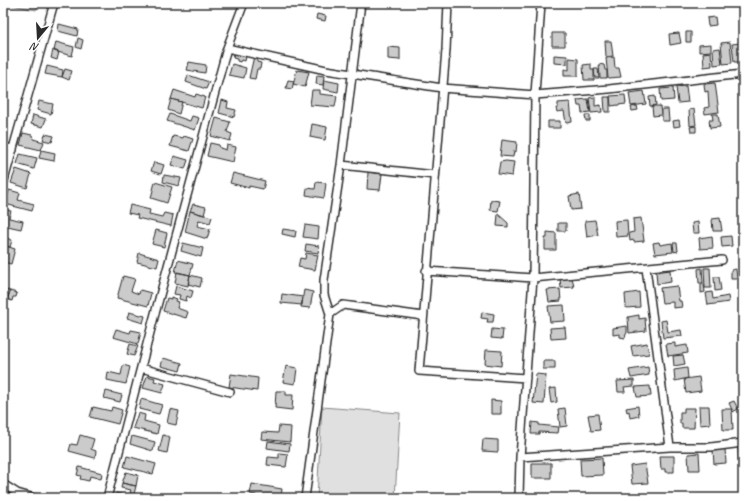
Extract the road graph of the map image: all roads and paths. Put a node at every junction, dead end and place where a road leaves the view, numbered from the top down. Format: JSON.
{"nodes":[{"id":1,"x":54,"y":3,"type":"edge"},
{"id":2,"x":244,"y":3,"type":"edge"},
{"id":3,"x":362,"y":3,"type":"edge"},
{"id":4,"x":448,"y":3,"type":"edge"},
{"id":5,"x":541,"y":3,"type":"edge"},
{"id":6,"x":227,"y":48,"type":"junction"},
{"id":7,"x":352,"y":74,"type":"junction"},
{"id":8,"x":743,"y":74,"type":"edge"},
{"id":9,"x":443,"y":88,"type":"junction"},
{"id":10,"x":536,"y":95,"type":"junction"},
{"id":11,"x":3,"y":146,"type":"edge"},
{"id":12,"x":13,"y":150,"type":"junction"},
{"id":13,"x":341,"y":165,"type":"junction"},
{"id":14,"x":435,"y":176,"type":"junction"},
{"id":15,"x":3,"y":184,"type":"edge"},
{"id":16,"x":722,"y":260,"type":"dead end"},
{"id":17,"x":646,"y":268,"type":"junction"},
{"id":18,"x":426,"y":271,"type":"junction"},
{"id":19,"x":533,"y":278,"type":"junction"},
{"id":20,"x":330,"y":314,"type":"junction"},
{"id":21,"x":423,"y":316,"type":"junction"},
{"id":22,"x":141,"y":368,"type":"junction"},
{"id":23,"x":526,"y":378,"type":"junction"},
{"id":24,"x":230,"y":392,"type":"dead end"},
{"id":25,"x":743,"y":443,"type":"edge"},
{"id":26,"x":670,"y":447,"type":"junction"},
{"id":27,"x":520,"y":457,"type":"junction"},
{"id":28,"x":3,"y":484,"type":"edge"},
{"id":29,"x":34,"y":498,"type":"edge"},
{"id":30,"x":107,"y":498,"type":"edge"},
{"id":31,"x":305,"y":498,"type":"edge"},
{"id":32,"x":519,"y":498,"type":"edge"}],
"edges":[{"from":1,"to":12,"type":"street"},
{"from":2,"to":6,"type":"street"},
{"from":3,"to":7,"type":"street"},
{"from":4,"to":9,"type":"street"},
{"from":5,"to":10,"type":"street"},
{"from":6,"to":7,"type":"street"},
{"from":6,"to":22,"type":"street"},
{"from":7,"to":9,"type":"street"},
{"from":7,"to":13,"type":"street"},
{"from":8,"to":10,"type":"street"},
{"from":9,"to":10,"type":"street"},
{"from":9,"to":14,"type":"street"},
{"from":10,"to":19,"type":"street"},
{"from":11,"to":12,"type":"street"},
{"from":12,"to":15,"type":"street"},
{"from":13,"to":14,"type":"street"},
{"from":13,"to":20,"type":"street"},
{"from":14,"to":18,"type":"street"},
{"from":16,"to":17,"type":"street"},
{"from":17,"to":19,"type":"street"},
{"from":17,"to":26,"type":"street"},
{"from":18,"to":19,"type":"street"},
{"from":18,"to":21,"type":"street"},
{"from":19,"to":23,"type":"street"},
{"from":20,"to":21,"type":"street"},
{"from":20,"to":31,"type":"street"},
{"from":21,"to":23,"type":"street"},
{"from":22,"to":24,"type":"street"},
{"from":22,"to":30,"type":"street"},
{"from":23,"to":27,"type":"street"},
{"from":25,"to":26,"type":"street"},
{"from":26,"to":27,"type":"street"},
{"from":27,"to":32,"type":"street"},
{"from":28,"to":29,"type":"street"}]}
